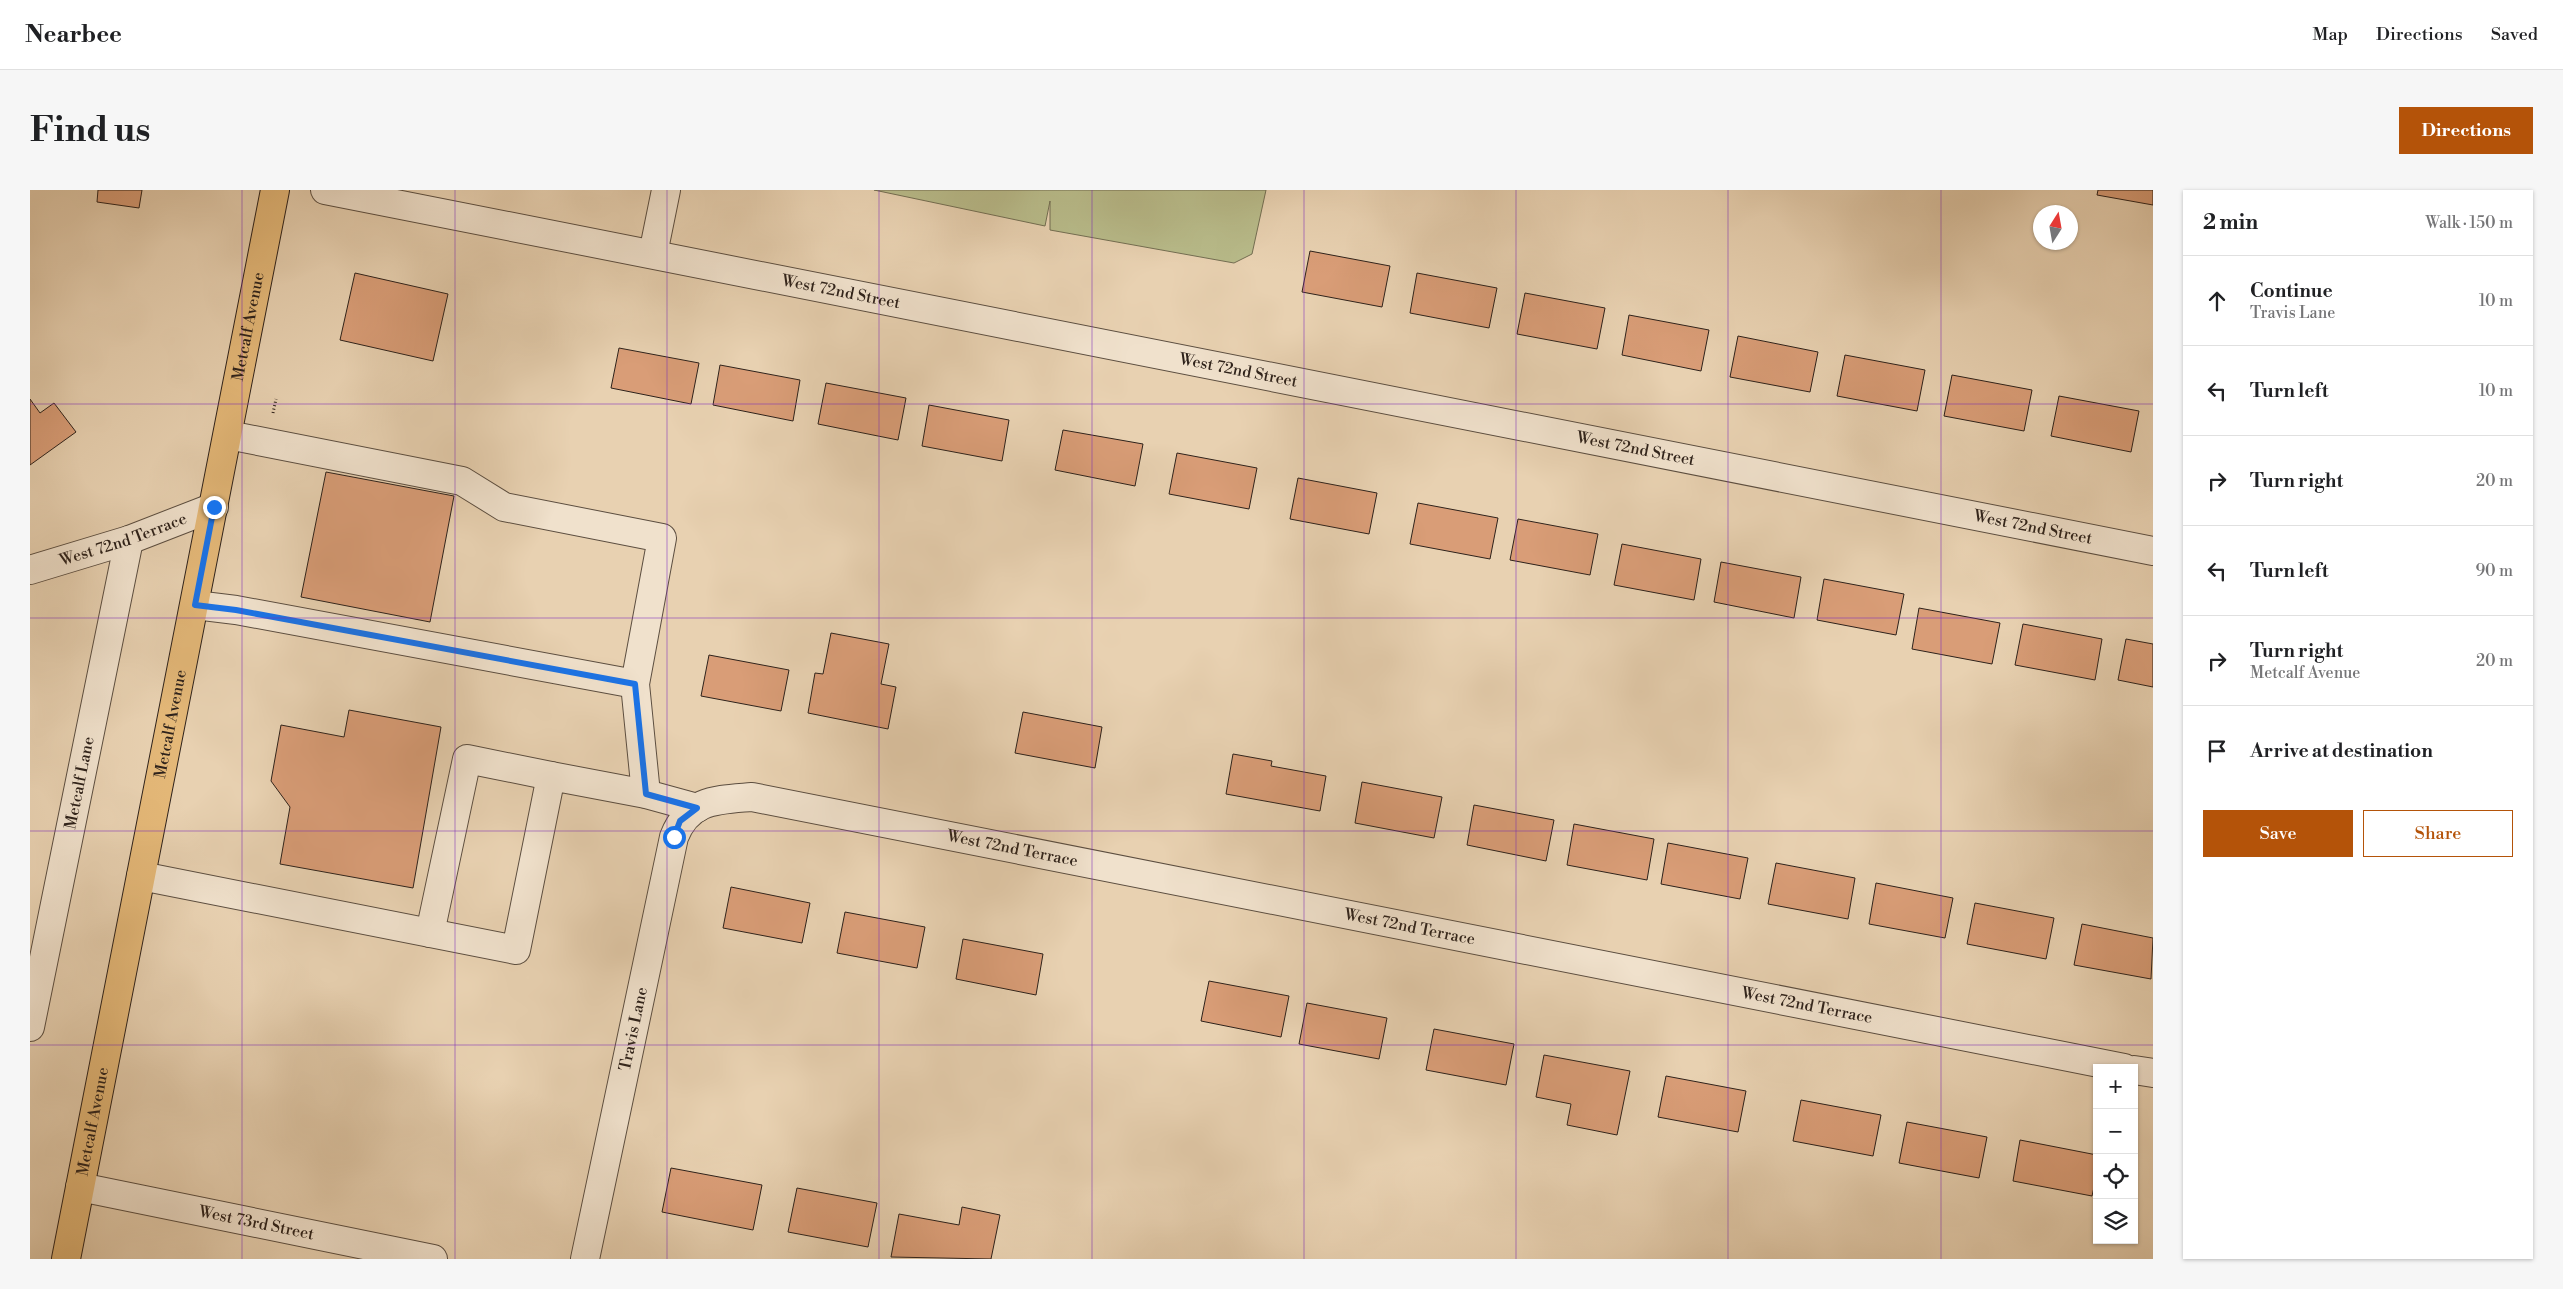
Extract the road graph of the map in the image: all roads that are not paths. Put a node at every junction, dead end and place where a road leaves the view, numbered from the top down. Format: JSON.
{"nodes":[{"id":1,"x":275,"y":190,"type":"edge"},
{"id":2,"x":325,"y":190,"type":"edge"},
{"id":3,"x":666,"y":190,"type":"edge"},
{"id":4,"x":653,"y":254,"type":"junction"},
{"id":5,"x":228,"y":435,"type":"junction"},
{"id":6,"x":214,"y":507,"type":"junction"},
{"id":7,"x":129,"y":540,"type":"junction"},
{"id":8,"x":2153,"y":551,"type":"edge"},
{"id":9,"x":30,"y":570,"type":"edge"},
{"id":10,"x":195,"y":605,"type":"junction"},
{"id":11,"x":635,"y":684,"type":"junction"},
{"id":12,"x":551,"y":776,"type":"junction"},
{"id":13,"x":646,"y":794,"type":"junction"},
{"id":14,"x":697,"y":808,"type":"junction"},
{"id":15,"x":141,"y":876,"type":"junction"},
{"id":16,"x":430,"y":933,"type":"junction"},
{"id":17,"x":30,"y":1026,"type":"edge"},
{"id":18,"x":2104,"y":1064,"type":"edge"},
{"id":19,"x":2138,"y":1071,"type":"edge"},
{"id":20,"x":2153,"y":1073,"type":"edge"},
{"id":21,"x":80,"y":1187,"type":"junction"},
{"id":22,"x":66,"y":1259,"type":"edge"},
{"id":23,"x":433,"y":1259,"type":"edge"},
{"id":24,"x":585,"y":1259,"type":"edge"}],
"edges":[{"from":1,"to":5,"type":"main road","name":"Metcalf Avenue"},
{"from":2,"to":4,"type":"street","name":"West 72nd Street"},
{"from":3,"to":4,"type":"street"},
{"from":4,"to":8,"type":"street","name":"West 72nd Street"},
{"from":5,"to":6,"type":"main road","name":"Metcalf Avenue"},
{"from":5,"to":11,"type":"street"},
{"from":6,"to":7,"type":"street","name":"West 72nd Terrace"},
{"from":6,"to":10,"type":"main road","name":"Metcalf Avenue"},
{"from":7,"to":9,"type":"street","name":"West 72nd Terrace"},
{"from":7,"to":17,"type":"street","name":"Metcalf Lane"},
{"from":10,"to":11,"type":"street"},
{"from":10,"to":15,"type":"main road","name":"Metcalf Avenue"},
{"from":11,"to":13,"type":"street"},
{"from":12,"to":13,"type":"street"},
{"from":12,"to":16,"type":"street"},
{"from":12,"to":16,"type":"street"},
{"from":13,"to":14,"type":"street"},
{"from":14,"to":18,"type":"street","name":"West 72nd Terrace"},
{"from":14,"to":24,"type":"street","name":"Travis Lane"},
{"from":15,"to":16,"type":"street"},
{"from":15,"to":21,"type":"main road","name":"Metcalf Avenue"},
{"from":19,"to":20,"type":"street"},
{"from":21,"to":22,"type":"main road","name":"Metcalf Avenue"},
{"from":21,"to":23,"type":"street","name":"West 73rd Street"}]}
